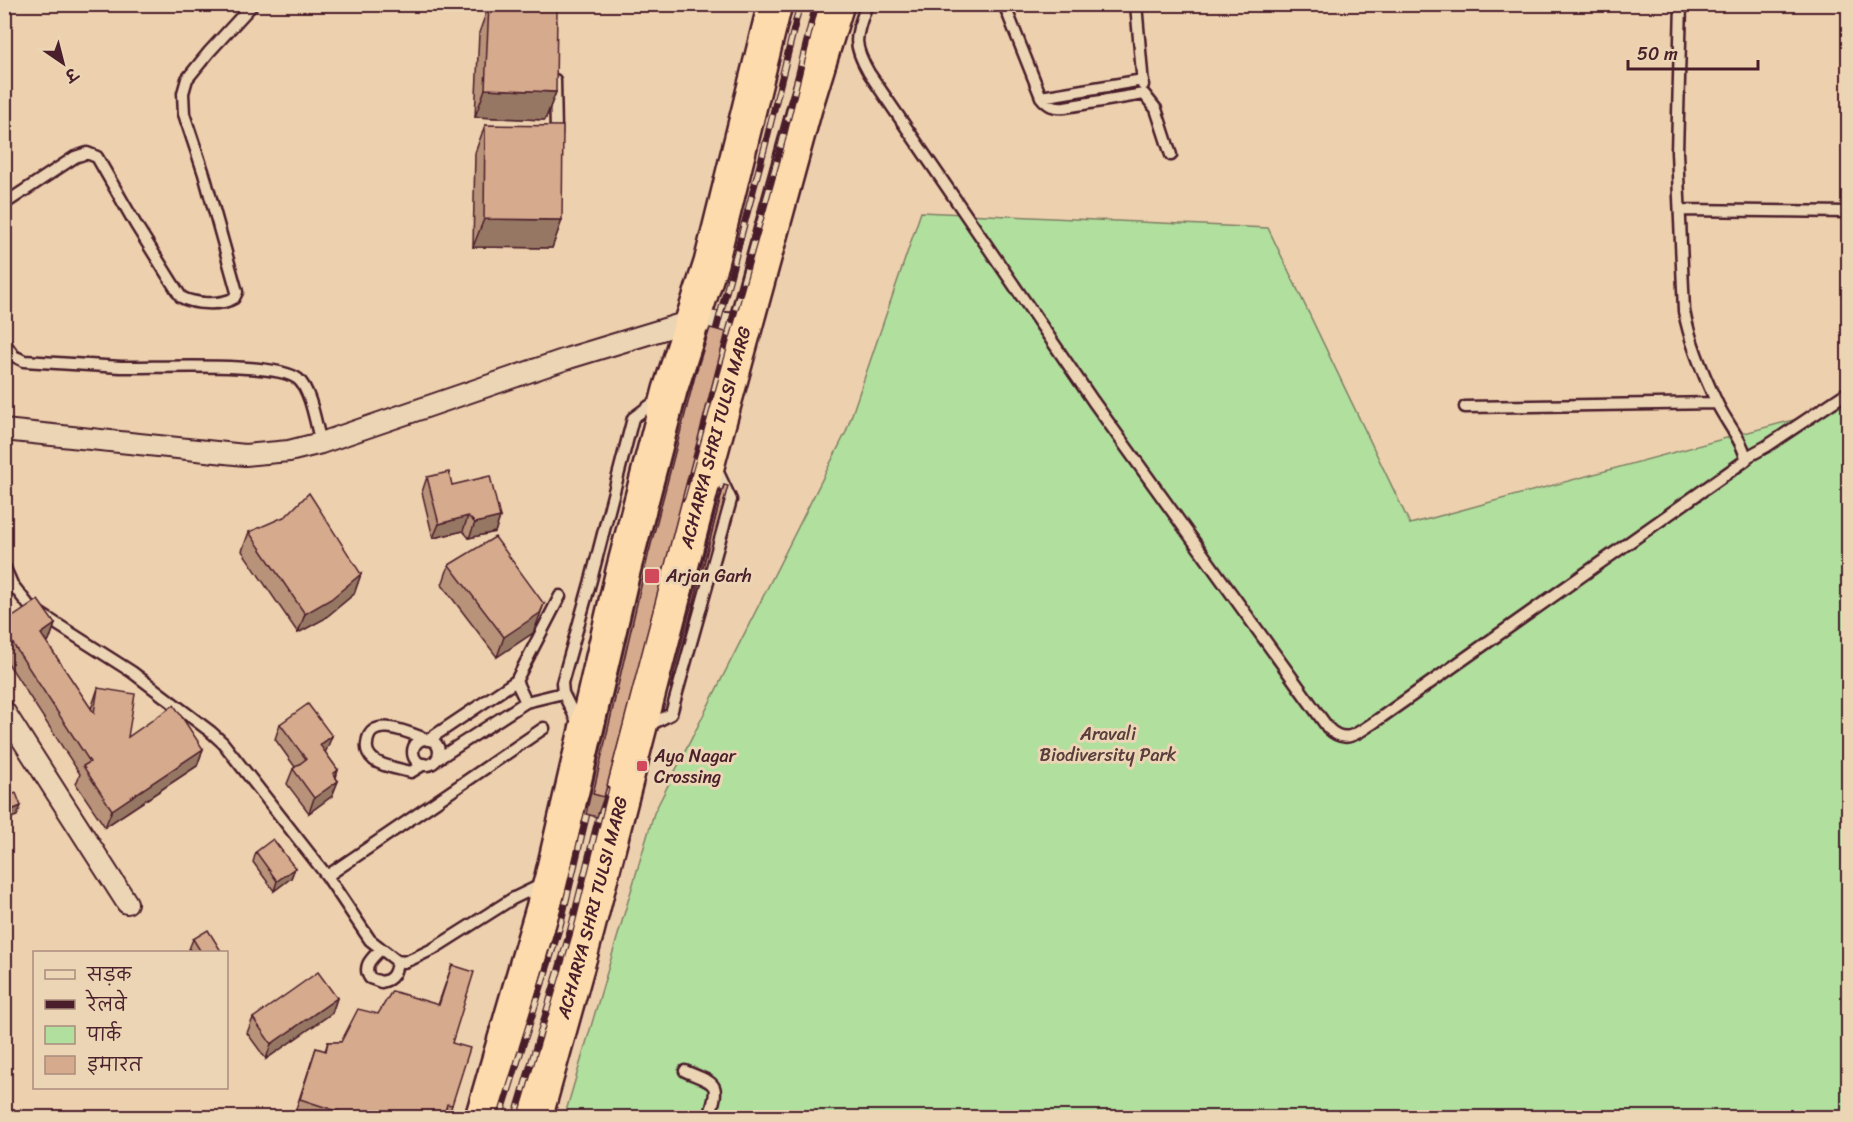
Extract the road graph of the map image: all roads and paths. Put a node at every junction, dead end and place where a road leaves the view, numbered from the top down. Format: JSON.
{"nodes":[{"id":1,"x":253,"y":4,"type":"edge"},
{"id":2,"x":775,"y":4,"type":"edge"},
{"id":3,"x":837,"y":4,"type":"edge"},
{"id":4,"x":867,"y":4,"type":"edge"},
{"id":5,"x":1004,"y":4,"type":"edge"},
{"id":6,"x":1136,"y":4,"type":"edge"},
{"id":7,"x":1681,"y":4,"type":"edge"},
{"id":8,"x":555,"y":63,"type":"edge"},
{"id":9,"x":1143,"y":80,"type":"junction"},
{"id":10,"x":1144,"y":94,"type":"junction"},
{"id":11,"x":1041,"y":97,"type":"junction"},
{"id":12,"x":556,"y":133,"type":"edge"},
{"id":13,"x":1171,"y":154,"type":"dead end"},
{"id":14,"x":4,"y":204,"type":"edge"},
{"id":15,"x":1681,"y":210,"type":"junction"},
{"id":16,"x":1848,"y":212,"type":"edge"},
{"id":17,"x":694,"y":320,"type":"junction"},
{"id":18,"x":747,"y":325,"type":"junction"},
{"id":19,"x":4,"y":342,"type":"edge"},
{"id":20,"x":670,"y":390,"type":"junction"},
{"id":21,"x":1848,"y":392,"type":"edge"},
{"id":22,"x":1717,"y":403,"type":"junction"},
{"id":23,"x":1465,"y":407,"type":"dead end"},
{"id":24,"x":4,"y":430,"type":"edge"},
{"id":25,"x":321,"y":443,"type":"junction"},
{"id":26,"x":1746,"y":457,"type":"junction"},
{"id":27,"x":4,"y":566,"type":"edge"},
{"id":28,"x":560,"y":596,"type":"dead end"},
{"id":29,"x":516,"y":681,"type":"junction"},
{"id":30,"x":563,"y":693,"type":"junction"},
{"id":31,"x":526,"y":702,"type":"junction"},
{"id":32,"x":4,"y":711,"type":"edge"},
{"id":33,"x":544,"y":728,"type":"dead end"},
{"id":34,"x":584,"y":736,"type":"junction"},
{"id":35,"x":428,"y":740,"type":"junction"},
{"id":36,"x":436,"y":760,"type":"junction"},
{"id":37,"x":424,"y":764,"type":"junction"},
{"id":38,"x":327,"y":876,"type":"junction"},
{"id":39,"x":551,"y":881,"type":"junction"},
{"id":40,"x":127,"y":903,"type":"dead end"},
{"id":41,"x":380,"y":950,"type":"junction"},
{"id":42,"x":397,"y":961,"type":"junction"},
{"id":43,"x":685,"y":1071,"type":"dead end"},
{"id":44,"x":482,"y":1118,"type":"edge"},
{"id":45,"x":535,"y":1118,"type":"edge"},
{"id":46,"x":709,"y":1118,"type":"edge"}],
"edges":[{"from":1,"to":14,"type":"lane"},
{"from":2,"to":17,"type":"highway"},
{"from":3,"to":18,"type":"highway","name":"ACHARYA SHRI TULSI MARG"},
{"from":4,"to":26,"type":"lane"},
{"from":5,"to":11,"type":"lane"},
{"from":6,"to":9,"type":"lane"},
{"from":7,"to":15,"type":"lane"},
{"from":8,"to":12,"type":"lane"},
{"from":9,"to":10,"type":"lane"},
{"from":9,"to":11,"type":"lane"},
{"from":10,"to":11,"type":"lane"},
{"from":10,"to":13,"type":"lane"},
{"from":15,"to":16,"type":"lane"},
{"from":15,"to":22,"type":"lane"},
{"from":17,"to":18,"type":"street"},
{"from":17,"to":20,"type":"highway"},
{"from":17,"to":25,"type":"street"},
{"from":18,"to":45,"type":"highway","name":"ACHARYA SHRI TULSI MARG"},
{"from":19,"to":25,"type":"lane"},
{"from":20,"to":30,"type":"lane"},
{"from":20,"to":34,"type":"highway"},
{"from":21,"to":26,"type":"lane"},
{"from":22,"to":23,"type":"lane"},
{"from":22,"to":26,"type":"lane"},
{"from":24,"to":25,"type":"street"},
{"from":27,"to":38,"type":"lane"},
{"from":28,"to":29,"type":"lane"},
{"from":29,"to":31,"type":"lane"},
{"from":29,"to":35,"type":"lane"},
{"from":30,"to":31,"type":"lane"},
{"from":30,"to":34,"type":"lane"},
{"from":31,"to":36,"type":"lane"},
{"from":32,"to":40,"type":"street"},
{"from":33,"to":38,"type":"lane"},
{"from":34,"to":39,"type":"highway"},
{"from":35,"to":36,"type":"lane"},
{"from":35,"to":37,"type":"lane"},
{"from":35,"to":37,"type":"lane"},
{"from":36,"to":37,"type":"lane"},
{"from":38,"to":41,"type":"lane"},
{"from":39,"to":42,"type":"lane"},
{"from":39,"to":44,"type":"highway"},
{"from":41,"to":42,"type":"lane"},
{"from":41,"to":42,"type":"lane"},
{"from":43,"to":46,"type":"lane"}]}
